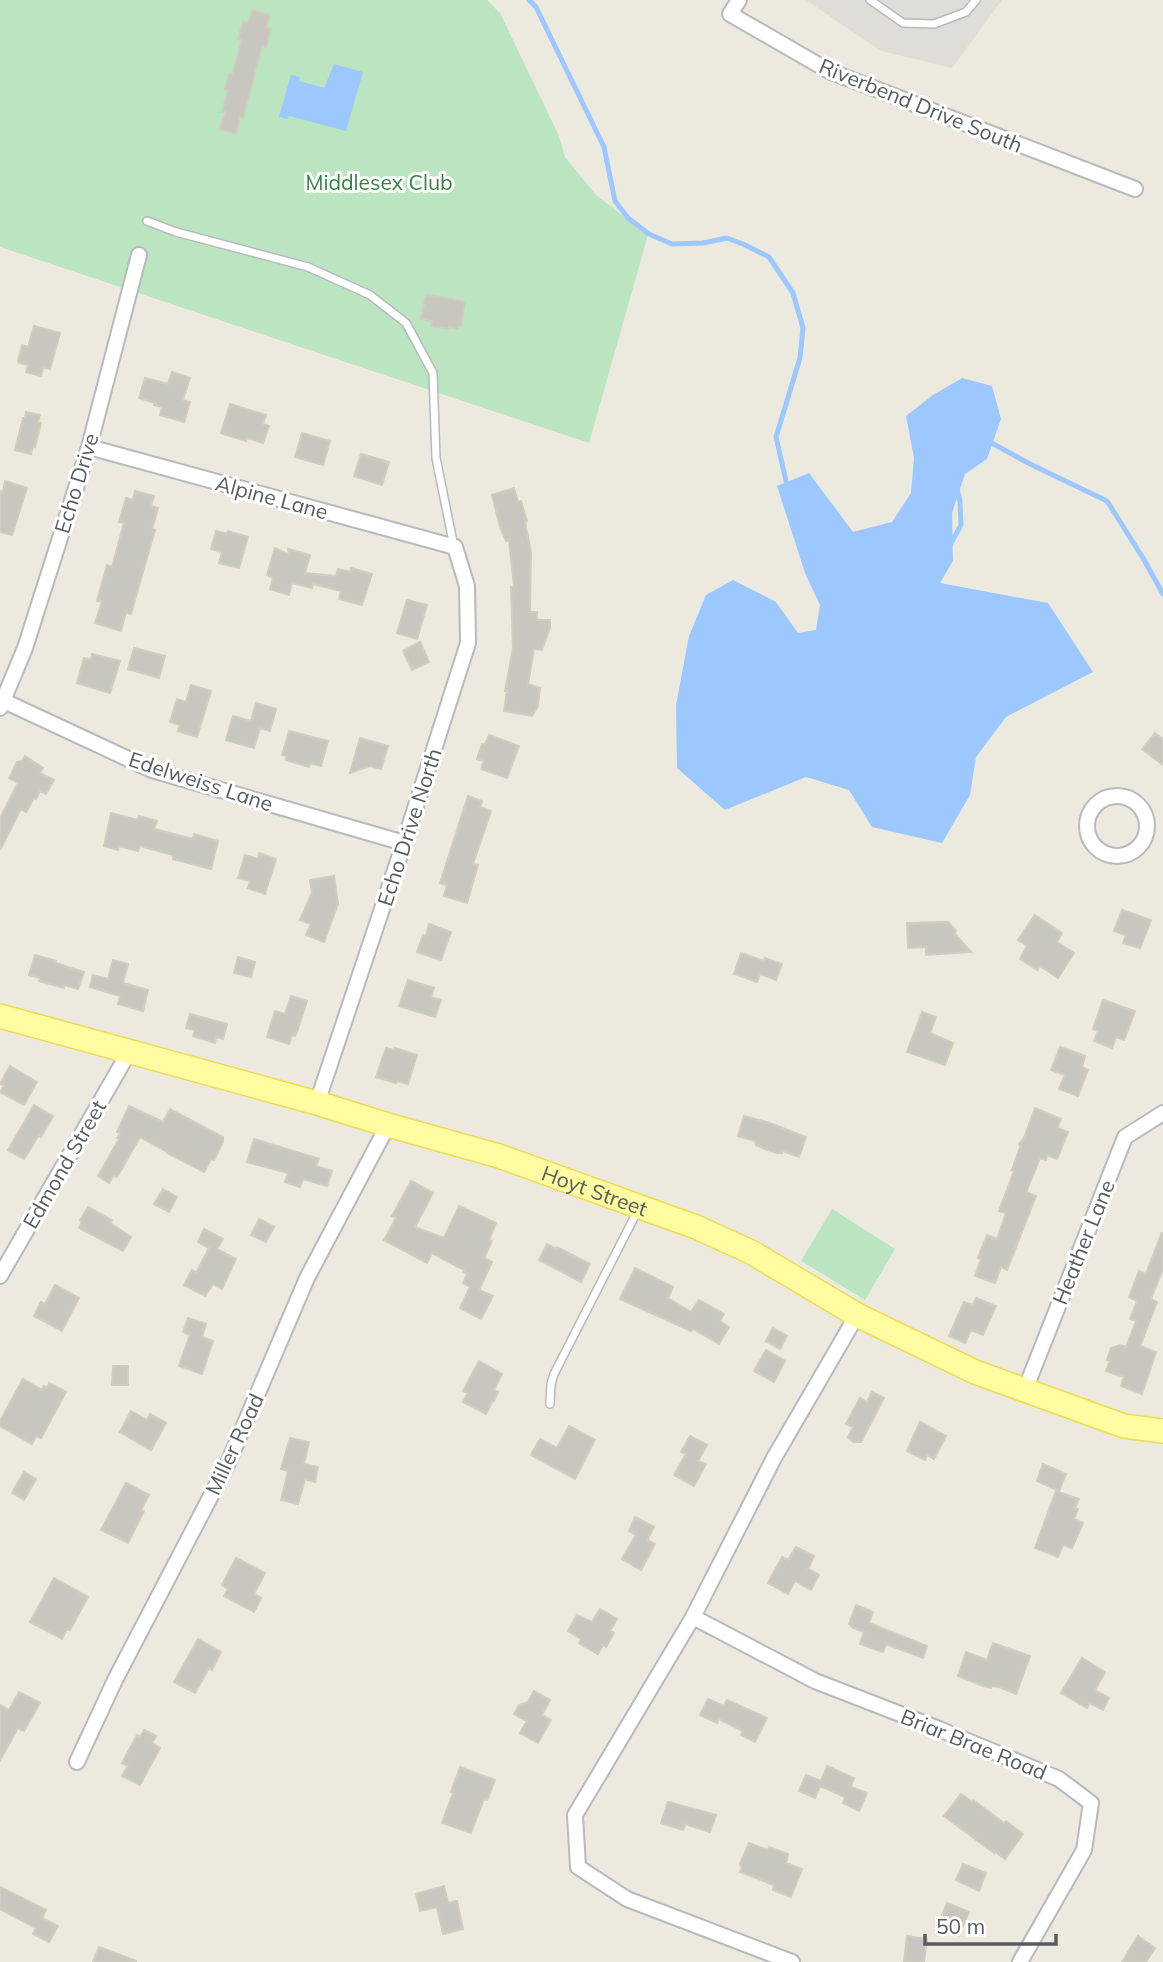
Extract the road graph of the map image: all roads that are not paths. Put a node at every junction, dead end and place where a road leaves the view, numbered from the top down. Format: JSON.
{"nodes":[{"id":1,"x":739,"y":0,"type":"edge"},
{"id":2,"x":870,"y":0,"type":"edge"},
{"id":3,"x":976,"y":0,"type":"edge"},
{"id":4,"x":1135,"y":189,"type":"dead end"},
{"id":5,"x":147,"y":221,"type":"dead end"},
{"id":6,"x":139,"y":255,"type":"dead end"},
{"id":7,"x":89,"y":447,"type":"junction"},
{"id":8,"x":454,"y":547,"type":"junction"},
{"id":9,"x":2,"y":704,"type":"edge"},
{"id":10,"x":1147,"y":832,"type":"junction"},
{"id":11,"x":1163,"y":837,"type":"edge"},
{"id":12,"x":404,"y":843,"type":"junction"},
{"id":13,"x":0,"y":1016,"type":"edge"},
{"id":14,"x":129,"y":1052,"type":"junction"},
{"id":15,"x":317,"y":1103,"type":"junction"},
{"id":16,"x":1163,"y":1113,"type":"edge"},
{"id":17,"x":388,"y":1125,"type":"junction"},
{"id":18,"x":639,"y":1206,"type":"junction"},
{"id":19,"x":0,"y":1276,"type":"edge"},
{"id":20,"x":857,"y":1315,"type":"junction"},
{"id":21,"x":1025,"y":1390,"type":"junction"},
{"id":22,"x":550,"y":1404,"type":"dead end"},
{"id":23,"x":1163,"y":1431,"type":"edge"},
{"id":24,"x":693,"y":1617,"type":"junction"},
{"id":25,"x":77,"y":1762,"type":"dead end"},
{"id":26,"x":792,"y":1962,"type":"edge"},
{"id":27,"x":1020,"y":1962,"type":"edge"}],
"edges":[{"from":1,"to":4,"type":"street","name":"Riverbend Drive South"},
{"from":2,"to":3,"type":"lane"},
{"from":5,"to":8,"type":"lane"},
{"from":6,"to":7,"type":"street","name":"Echo Drive"},
{"from":7,"to":8,"type":"street","name":"Alpine Lane"},
{"from":7,"to":9,"type":"street","name":"Echo Drive"},
{"from":8,"to":12,"type":"street","name":"Echo Drive North"},
{"from":9,"to":12,"type":"street","name":"Edelweiss Lane"},
{"from":10,"to":10,"type":"street"},
{"from":10,"to":11,"type":"street"},
{"from":12,"to":15,"type":"street","name":"Echo Drive North"},
{"from":13,"to":14,"type":"main road","name":"Hoyt Street"},
{"from":14,"to":15,"type":"main road","name":"Hoyt Street"},
{"from":14,"to":19,"type":"street","name":"Edmond Street"},
{"from":15,"to":17,"type":"main road","name":"Hoyt Street"},
{"from":16,"to":21,"type":"street","name":"Heather Lane"},
{"from":17,"to":18,"type":"main road","name":"Hoyt Street"},
{"from":17,"to":25,"type":"street","name":"Miller Road"},
{"from":18,"to":20,"type":"main road","name":"Hoyt Street"},
{"from":18,"to":22,"type":"lane"},
{"from":20,"to":21,"type":"main road","name":"Hoyt Street"},
{"from":20,"to":24,"type":"street"},
{"from":21,"to":23,"type":"main road","name":"Hoyt Street"},
{"from":24,"to":26,"type":"street"},
{"from":24,"to":27,"type":"street","name":"Briar Brae Road"}]}
